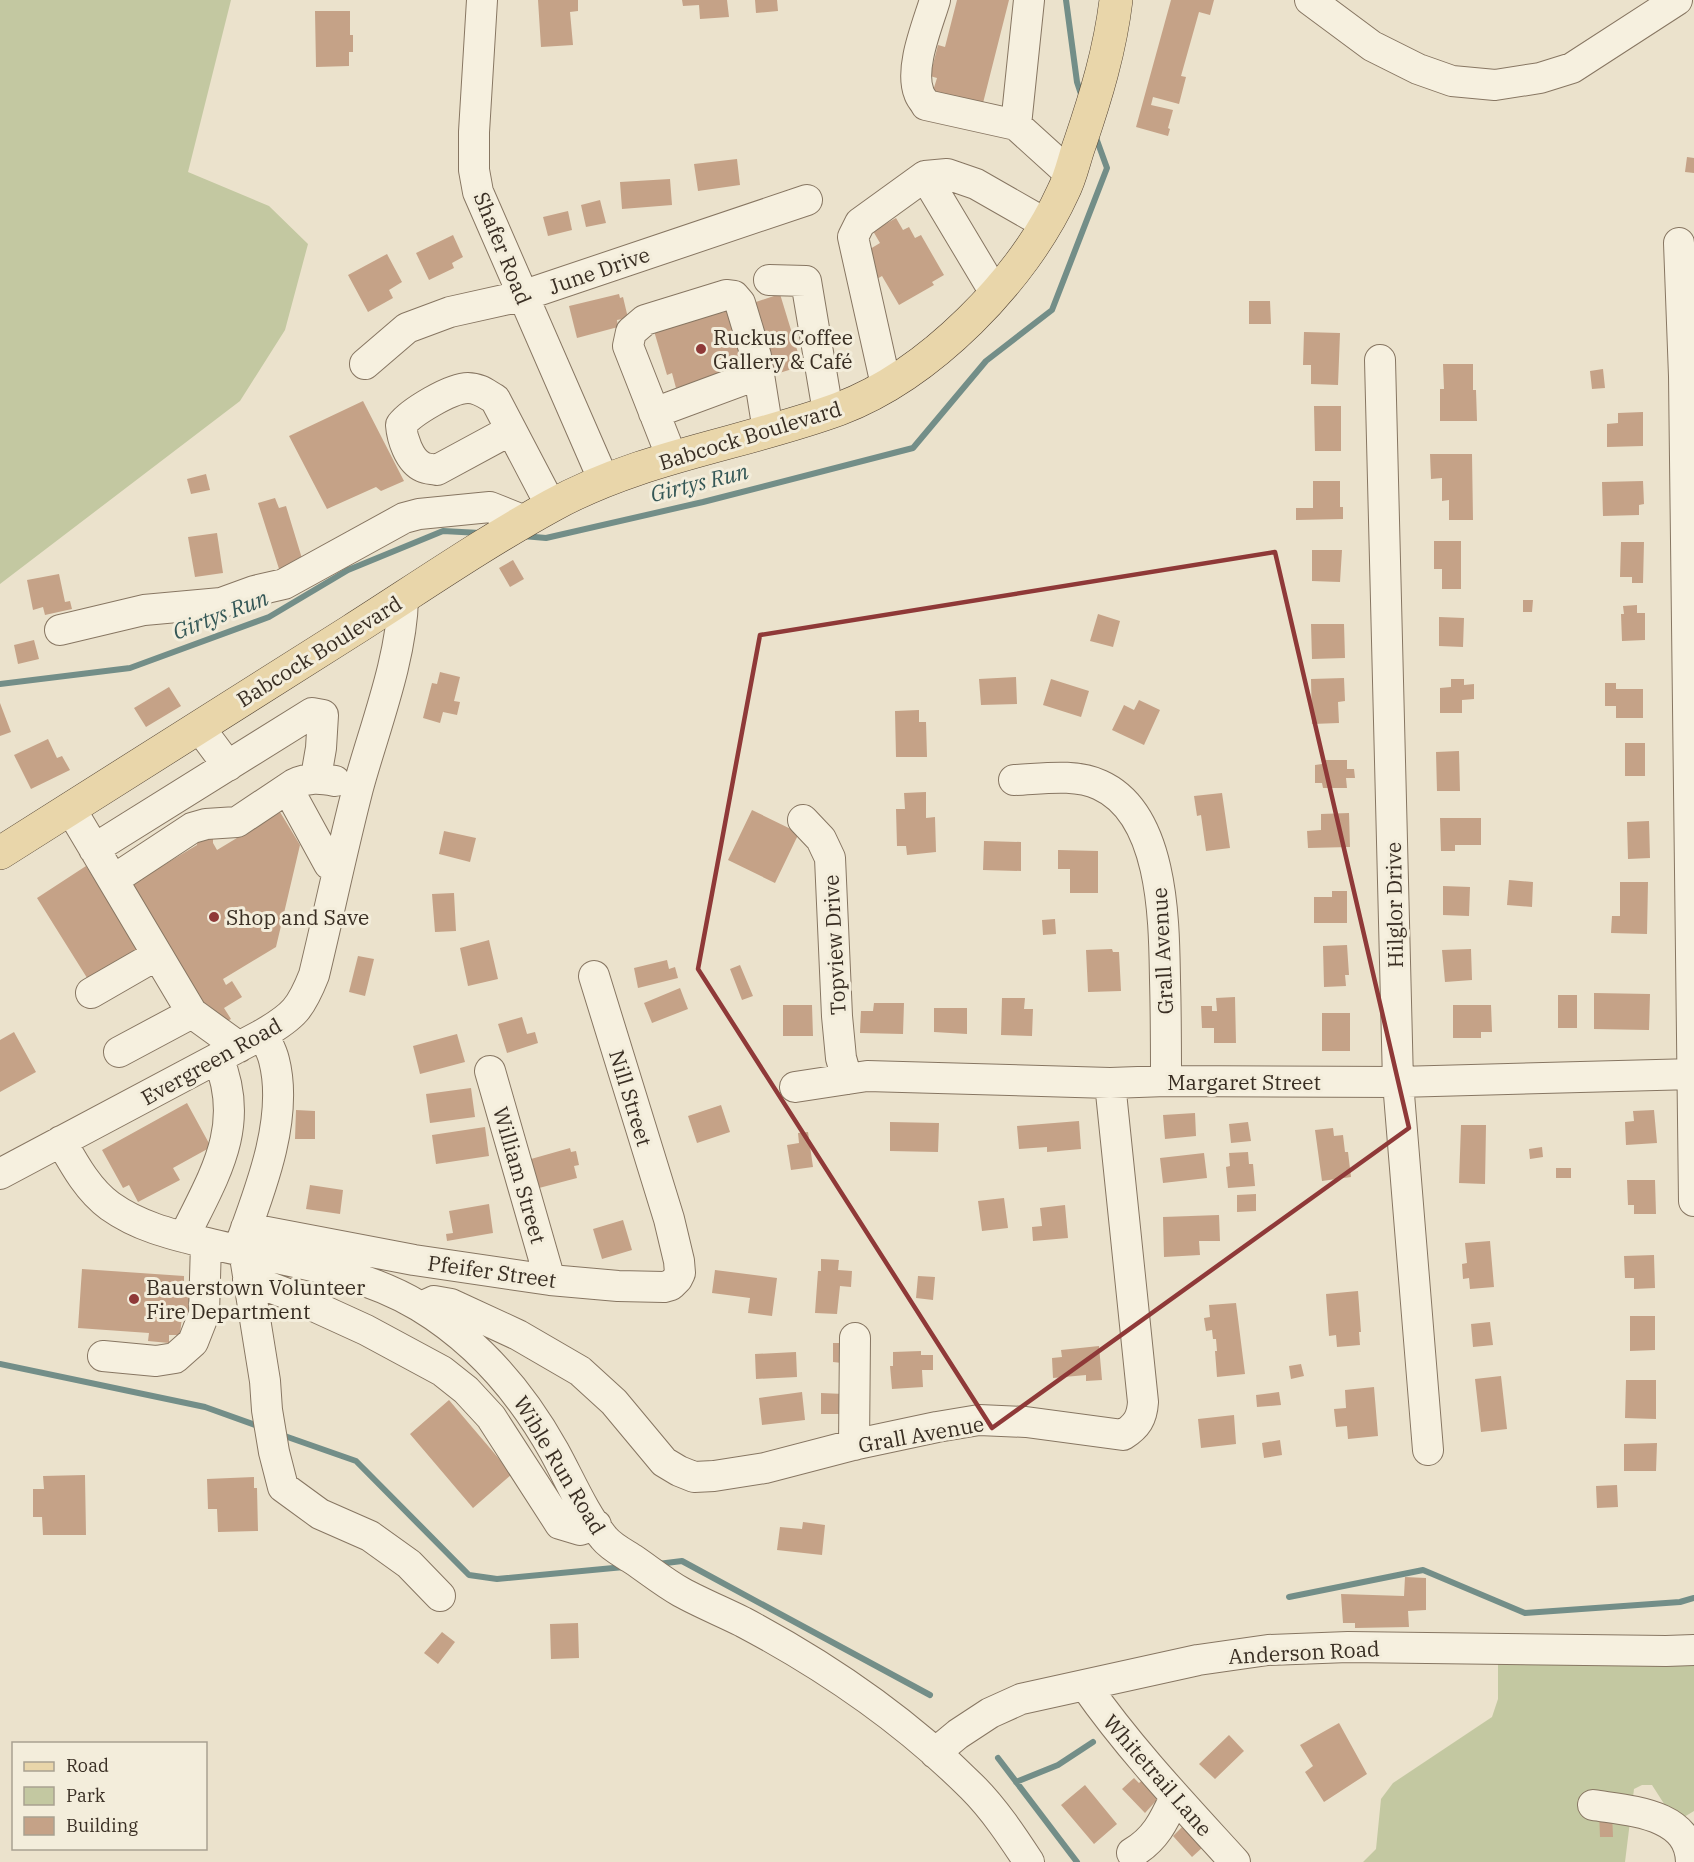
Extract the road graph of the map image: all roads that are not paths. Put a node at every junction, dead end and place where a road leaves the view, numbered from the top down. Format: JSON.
{"nodes":[{"id":1,"x":482,"y":0,"type":"edge"},
{"id":2,"x":935,"y":0,"type":"edge"},
{"id":3,"x":1029,"y":0,"type":"edge"},
{"id":4,"x":1116,"y":0,"type":"edge"},
{"id":5,"x":1310,"y":0,"type":"edge"},
{"id":6,"x":1677,"y":0,"type":"edge"},
{"id":7,"x":1016,"y":125,"type":"junction"},
{"id":8,"x":1073,"y":164,"type":"junction"},
{"id":9,"x":925,"y":176,"type":"junction"},
{"id":10,"x":807,"y":200,"type":"dead end"},
{"id":11,"x":1046,"y":224,"type":"junction"},
{"id":12,"x":1679,"y":243,"type":"dead end"},
{"id":13,"x":769,"y":280,"type":"dead end"},
{"id":14,"x":995,"y":293,"type":"junction"},
{"id":15,"x":522,"y":296,"type":"junction"},
{"id":16,"x":1380,"y":360,"type":"dead end"},
{"id":17,"x":365,"y":364,"type":"dead end"},
{"id":18,"x":759,"y":374,"type":"junction"},
{"id":19,"x":1689,"y":376,"type":"edge"},
{"id":20,"x":885,"y":385,"type":"junction"},
{"id":21,"x":828,"y":412,"type":"junction"},
{"id":22,"x":654,"y":413,"type":"junction"},
{"id":23,"x":511,"y":430,"type":"dead end"},
{"id":24,"x":768,"y":431,"type":"junction"},
{"id":25,"x":672,"y":458,"type":"junction"},
{"id":26,"x":604,"y":481,"type":"junction"},
{"id":27,"x":529,"y":518,"type":"junction"},
{"id":28,"x":403,"y":598,"type":"junction"},
{"id":29,"x":60,"y":630,"type":"dead end"},
{"id":30,"x":1691,"y":712,"type":"edge"},
{"id":31,"x":199,"y":727,"type":"junction"},
{"id":32,"x":228,"y":766,"type":"junction"},
{"id":33,"x":316,"y":777,"type":"junction"},
{"id":34,"x":1014,"y":780,"type":"dead end"},
{"id":35,"x":359,"y":786,"type":"junction"},
{"id":36,"x":286,"y":803,"type":"junction"},
{"id":37,"x":70,"y":808,"type":"junction"},
{"id":38,"x":803,"y":820,"type":"dead end"},
{"id":39,"x":94,"y":849,"type":"junction"},
{"id":40,"x":0,"y":853,"type":"edge"},
{"id":41,"x":335,"y":864,"type":"junction"},
{"id":42,"x":113,"y":880,"type":"junction"},
{"id":43,"x":158,"y":955,"type":"junction"},
{"id":44,"x":594,"y":976,"type":"dead end"},
{"id":45,"x":91,"y":993,"type":"dead end"},
{"id":46,"x":192,"y":1013,"type":"junction"},
{"id":47,"x":240,"y":1046,"type":"junction"},
{"id":48,"x":120,"y":1052,"type":"dead end"},
{"id":49,"x":490,"y":1071,"type":"dead end"},
{"id":50,"x":1693,"y":1074,"type":"edge"},
{"id":51,"x":847,"y":1079,"type":"junction"},
{"id":52,"x":1166,"y":1081,"type":"junction"},
{"id":53,"x":1398,"y":1082,"type":"junction"},
{"id":54,"x":1110,"y":1083,"type":"junction"},
{"id":55,"x":795,"y":1087,"type":"dead end"},
{"id":56,"x":61,"y":1141,"type":"junction"},
{"id":57,"x":0,"y":1174,"type":"edge"},
{"id":58,"x":1694,"y":1201,"type":"edge"},
{"id":59,"x":669,"y":1219,"type":"joint"},
{"id":60,"x":195,"y":1240,"type":"junction"},
{"id":61,"x":244,"y":1252,"type":"junction"},
{"id":62,"x":550,"y":1280,"type":"junction"},
{"id":63,"x":421,"y":1307,"type":"junction"},
{"id":64,"x":855,"y":1338,"type":"dead end"},
{"id":65,"x":103,"y":1356,"type":"dead end"},
{"id":66,"x":854,"y":1445,"type":"junction"},
{"id":67,"x":1428,"y":1450,"type":"dead end"},
{"id":68,"x":601,"y":1533,"type":"junction"},
{"id":69,"x":440,"y":1596,"type":"dead end"},
{"id":70,"x":1694,"y":1650,"type":"edge"},
{"id":71,"x":1085,"y":1685,"type":"junction"},
{"id":72,"x":935,"y":1753,"type":"junction"},
{"id":73,"x":1175,"y":1797,"type":"junction"},
{"id":74,"x":1593,"y":1805,"type":"dead end"},
{"id":75,"x":1132,"y":1853,"type":"dead end"},
{"id":76,"x":1029,"y":1862,"type":"edge"},
{"id":77,"x":1235,"y":1862,"type":"edge"},
{"id":78,"x":1691,"y":1862,"type":"edge"}],
"edges":[{"from":1,"to":15,"type":"street","name":"Shafer Road"},
{"from":2,"to":7,"type":"street"},
{"from":3,"to":7,"type":"street"},
{"from":4,"to":8,"type":"main road","name":"Babcock Boulevard"},
{"from":5,"to":6,"type":"street"},
{"from":7,"to":8,"type":"street"},
{"from":8,"to":11,"type":"main road","name":"Babcock Boulevard"},
{"from":9,"to":11,"type":"street"},
{"from":9,"to":14,"type":"street"},
{"from":9,"to":20,"type":"street"},
{"from":10,"to":15,"type":"street","name":"June Drive"},
{"from":11,"to":14,"type":"main road","name":"Babcock Boulevard"},
{"from":12,"to":19,"type":"street"},
{"from":13,"to":21,"type":"street"},
{"from":14,"to":20,"type":"main road","name":"Babcock Boulevard"},
{"from":15,"to":17,"type":"street","name":"June Drive"},
{"from":15,"to":26,"type":"street","name":"Shafer Road"},
{"from":16,"to":53,"type":"street","name":"Hilglor Drive"},
{"from":18,"to":22,"type":"street"},
{"from":18,"to":22,"type":"street"},
{"from":18,"to":24,"type":"street"},
{"from":19,"to":30,"type":"street"},
{"from":20,"to":21,"type":"main road","name":"Babcock Boulevard"},
{"from":21,"to":24,"type":"main road","name":"Babcock Boulevard"},
{"from":22,"to":25,"type":"street"},
{"from":23,"to":27,"type":"street"},
{"from":24,"to":25,"type":"main road","name":"Babcock Boulevard"},
{"from":25,"to":26,"type":"main road","name":"Babcock Boulevard"},
{"from":26,"to":27,"type":"main road","name":"Babcock Boulevard"},
{"from":27,"to":28,"type":"main road","name":"Babcock Boulevard"},
{"from":27,"to":29,"type":"street"},
{"from":28,"to":31,"type":"main road","name":"Babcock Boulevard"},
{"from":28,"to":35,"type":"street","name":"Evergreen Road"},
{"from":30,"to":50,"type":"street"},
{"from":31,"to":32,"type":"street"},
{"from":31,"to":37,"type":"main road","name":"Babcock Boulevard"},
{"from":32,"to":33,"type":"street"},
{"from":32,"to":39,"type":"street"},
{"from":33,"to":35,"type":"street"},
{"from":33,"to":36,"type":"street"},
{"from":34,"to":52,"type":"street","name":"Grall Avenue"},
{"from":35,"to":41,"type":"street","name":"Evergreen Road"},
{"from":36,"to":41,"type":"street"},
{"from":36,"to":42,"type":"street"},
{"from":37,"to":39,"type":"street"},
{"from":37,"to":40,"type":"main road","name":"Babcock Boulevard"},
{"from":38,"to":51,"type":"street","name":"Topview Drive"},
{"from":39,"to":42,"type":"street"},
{"from":41,"to":47,"type":"street","name":"Evergreen Road"},
{"from":42,"to":43,"type":"street"},
{"from":43,"to":45,"type":"street"},
{"from":43,"to":46,"type":"street"},
{"from":44,"to":59,"type":"street","name":"Nill Street"},
{"from":46,"to":47,"type":"street"},
{"from":46,"to":48,"type":"street"},
{"from":47,"to":56,"type":"street","name":"Evergreen Road"},
{"from":47,"to":60,"type":"street"},
{"from":47,"to":61,"type":"street"},
{"from":49,"to":62,"type":"street","name":"William Street"},
{"from":50,"to":53,"type":"street","name":"Margaret Street"},
{"from":50,"to":58,"type":"street"},
{"from":51,"to":54,"type":"street","name":"Margaret Street"},
{"from":51,"to":55,"type":"street","name":"Margaret Street"},
{"from":52,"to":53,"type":"street","name":"Margaret Street"},
{"from":52,"to":54,"type":"street","name":"Margaret Street"},
{"from":53,"to":67,"type":"street","name":"Hilglor Drive"},
{"from":54,"to":66,"type":"street","name":"Grall Avenue"},
{"from":56,"to":57,"type":"street","name":"Evergreen Road"},
{"from":56,"to":60,"type":"street","name":"Wible Run Road"},
{"from":59,"to":62,"type":"street","name":"Pfeifer Street"},
{"from":60,"to":61,"type":"street","name":"Wible Run Road"},
{"from":60,"to":65,"type":"street"},
{"from":61,"to":62,"type":"street","name":"Pfeifer Street"},
{"from":61,"to":63,"type":"street","name":"Wible Run Road"},
{"from":61,"to":68,"type":"street"},
{"from":61,"to":69,"type":"street"},
{"from":63,"to":66,"type":"street","name":"Grall Avenue"},
{"from":63,"to":68,"type":"street","name":"Wible Run Road"},
{"from":64,"to":66,"type":"street"},
{"from":68,"to":72,"type":"street","name":"Wible Run Road"},
{"from":70,"to":71,"type":"street","name":"Anderson Road"},
{"from":71,"to":72,"type":"street","name":"Anderson Road"},
{"from":71,"to":73,"type":"street","name":"Whitetrail Lane"},
{"from":72,"to":76,"type":"street","name":"Wible Run Road"},
{"from":73,"to":75,"type":"street"},
{"from":73,"to":77,"type":"street","name":"Whitetrail Lane"},
{"from":74,"to":78,"type":"street"}]}
